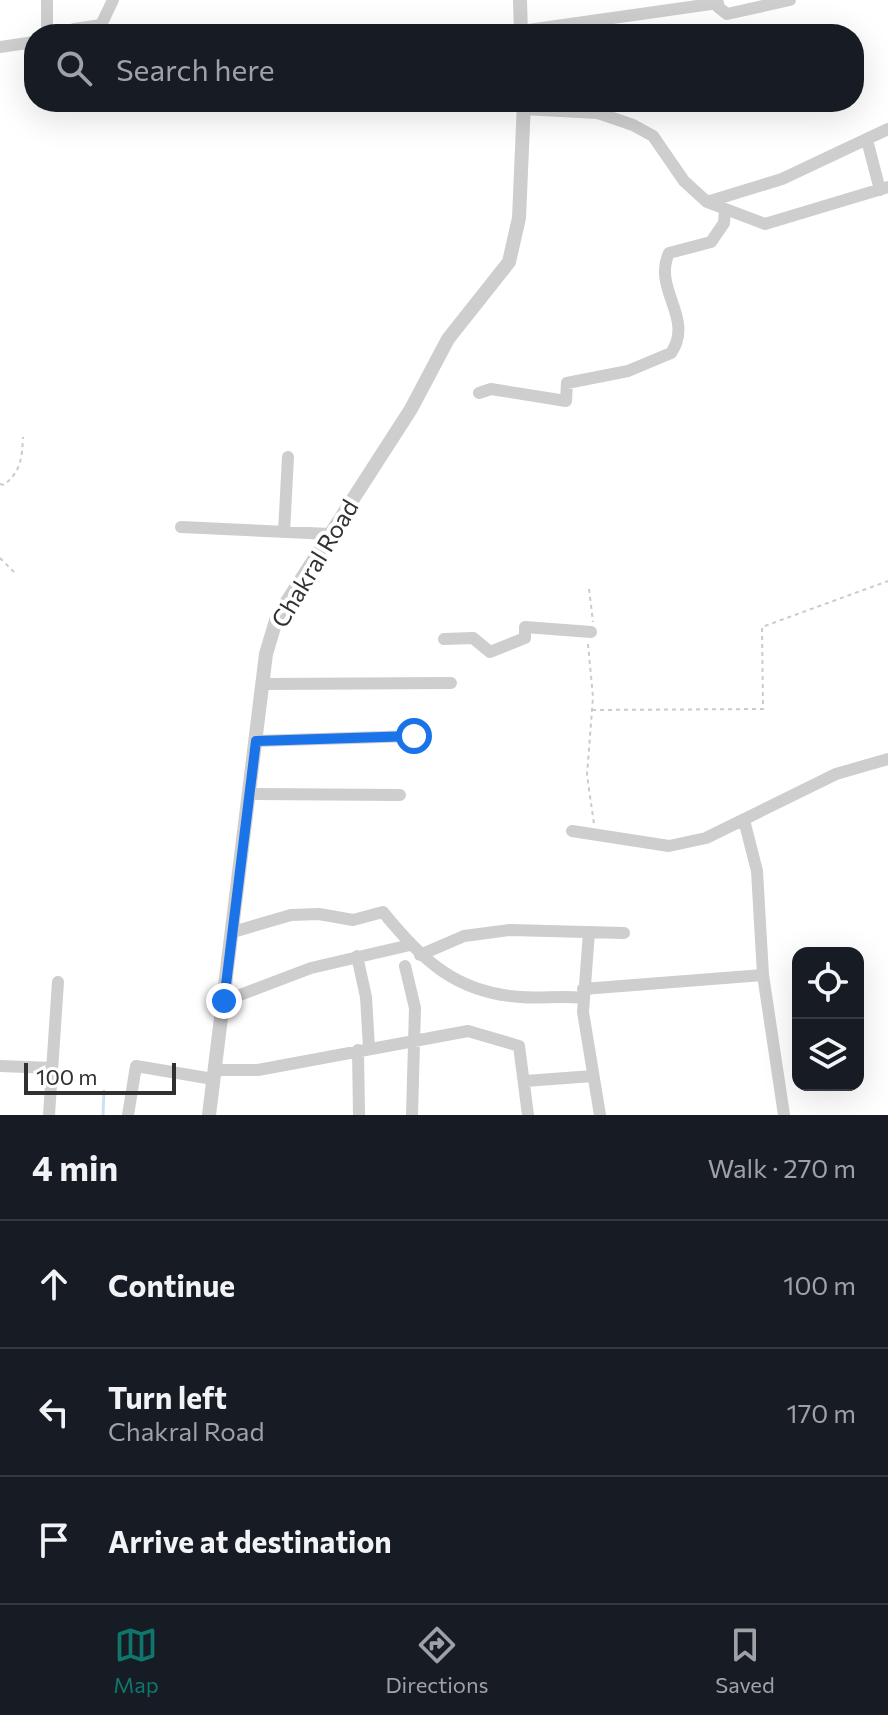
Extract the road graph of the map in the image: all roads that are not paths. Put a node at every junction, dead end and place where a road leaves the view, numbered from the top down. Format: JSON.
{"nodes":[{"id":1,"x":47,"y":0,"type":"edge"},
{"id":2,"x":113,"y":0,"type":"edge"},
{"id":3,"x":520,"y":0,"type":"edge"},
{"id":4,"x":783,"y":1,"type":"edge"},
{"id":5,"x":718,"y":2,"type":"edge"},
{"id":6,"x":47,"y":24,"type":"edge"},
{"id":7,"x":101,"y":24,"type":"edge"},
{"id":8,"x":521,"y":24,"type":"edge"},
{"id":9,"x":578,"y":24,"type":"edge"},
{"id":10,"x":24,"y":43,"type":"edge"},
{"id":11,"x":0,"y":47,"type":"edge"},
{"id":12,"x":523,"y":112,"type":"edge"},
{"id":13,"x":589,"y":112,"type":"edge"},
{"id":14,"x":888,"y":129,"type":"edge"},
{"id":15,"x":867,"y":140,"type":"junction"},
{"id":16,"x":884,"y":188,"type":"edge"},
{"id":17,"x":707,"y":202,"type":"junction"},
{"id":18,"x":725,"y":209,"type":"junction"},
{"id":19,"x":479,"y":393,"type":"dead end"},
{"id":20,"x":288,"y":457,"type":"dead end"},
{"id":21,"x":181,"y":527,"type":"dead end"},
{"id":22,"x":284,"y":532,"type":"junction"},
{"id":23,"x":330,"y":534,"type":"junction"},
{"id":24,"x":591,"y":632,"type":"road end"},
{"id":25,"x":444,"y":639,"type":"dead end"},
{"id":26,"x":451,"y":683,"type":"dead end"},
{"id":27,"x":263,"y":684,"type":"junction"},
{"id":28,"x":414,"y":736,"type":"dead end"},
{"id":29,"x":256,"y":741,"type":"junction"},
{"id":30,"x":888,"y":759,"type":"edge"},
{"id":31,"x":250,"y":794,"type":"junction"},
{"id":32,"x":400,"y":795,"type":"dead end"},
{"id":33,"x":744,"y":820,"type":"junction"},
{"id":34,"x":572,"y":831,"type":"dead end"},
{"id":35,"x":233,"y":932,"type":"junction"},
{"id":36,"x":589,"y":932,"type":"junction"},
{"id":37,"x":624,"y":933,"type":"dead end"},
{"id":38,"x":410,"y":945,"type":"junction"},
{"id":39,"x":420,"y":955,"type":"junction"},
{"id":40,"x":357,"y":956,"type":"junction"},
{"id":41,"x":405,"y":966,"type":"dead end"},
{"id":42,"x":763,"y":975,"type":"junction"},
{"id":43,"x":58,"y":982,"type":"dead end"},
{"id":44,"x":583,"y":994,"type":"junction"},
{"id":45,"x":224,"y":1001,"type":"junction"},
{"id":46,"x":414,"y":1039,"type":"junction"},
{"id":47,"x":364,"y":1049,"type":"junction"},
{"id":48,"x":0,"y":1066,"type":"edge"},
{"id":49,"x":52,"y":1068,"type":"junction"},
{"id":50,"x":214,"y":1074,"type":"junction"},
{"id":51,"x":593,"y":1076,"type":"junction"},
{"id":52,"x":525,"y":1081,"type":"junction"},
{"id":53,"x":49,"y":1115,"type":"edge"},
{"id":54,"x":128,"y":1115,"type":"edge"},
{"id":55,"x":209,"y":1115,"type":"edge"},
{"id":56,"x":359,"y":1115,"type":"edge"},
{"id":57,"x":412,"y":1115,"type":"edge"},
{"id":58,"x":528,"y":1115,"type":"edge"},
{"id":59,"x":600,"y":1115,"type":"edge"},
{"id":60,"x":784,"y":1115,"type":"edge"}],
"edges":[{"from":1,"to":6,"type":"street"},
{"from":2,"to":7,"type":"street"},
{"from":3,"to":8,"type":"street"},
{"from":4,"to":5,"type":"street"},
{"from":5,"to":9,"type":"street"},
{"from":10,"to":11,"type":"street"},
{"from":12,"to":23,"type":"street","name":"Chakral Road"},
{"from":13,"to":17,"type":"street"},
{"from":14,"to":15,"type":"street"},
{"from":15,"to":16,"type":"street"},
{"from":15,"to":17,"type":"street"},
{"from":16,"to":18,"type":"street"},
{"from":17,"to":18,"type":"street"},
{"from":18,"to":19,"type":"street"},
{"from":20,"to":22,"type":"street"},
{"from":21,"to":22,"type":"street"},
{"from":22,"to":23,"type":"street"},
{"from":23,"to":27,"type":"street","name":"Chakral Road"},
{"from":24,"to":25,"type":"street"},
{"from":26,"to":27,"type":"street"},
{"from":27,"to":29,"type":"street","name":"Chakral Road"},
{"from":28,"to":29,"type":"street"},
{"from":29,"to":31,"type":"street","name":"Chakral Road"},
{"from":30,"to":33,"type":"street"},
{"from":31,"to":32,"type":"street"},
{"from":31,"to":35,"type":"street","name":"Chakral Road"},
{"from":33,"to":34,"type":"street"},
{"from":33,"to":42,"type":"street"},
{"from":35,"to":38,"type":"street"},
{"from":35,"to":45,"type":"street","name":"Chakral Road"},
{"from":36,"to":37,"type":"street"},
{"from":36,"to":39,"type":"street"},
{"from":36,"to":44,"type":"street"},
{"from":38,"to":39,"type":"street"},
{"from":38,"to":40,"type":"street"},
{"from":39,"to":44,"type":"street"},
{"from":40,"to":45,"type":"street"},
{"from":40,"to":47,"type":"street"},
{"from":41,"to":46,"type":"street"},
{"from":42,"to":44,"type":"street"},
{"from":42,"to":60,"type":"street"},
{"from":43,"to":49,"type":"street"},
{"from":44,"to":51,"type":"street"},
{"from":45,"to":50,"type":"street","name":"Chakral Road"},
{"from":46,"to":47,"type":"street"},
{"from":46,"to":52,"type":"street"},
{"from":46,"to":57,"type":"street"},
{"from":47,"to":50,"type":"street"},
{"from":47,"to":56,"type":"street"},
{"from":48,"to":49,"type":"street"},
{"from":49,"to":53,"type":"street"},
{"from":50,"to":54,"type":"street"},
{"from":50,"to":55,"type":"street","name":"Chakral Road"},
{"from":51,"to":52,"type":"street"},
{"from":51,"to":59,"type":"street"},
{"from":52,"to":58,"type":"street"}]}
